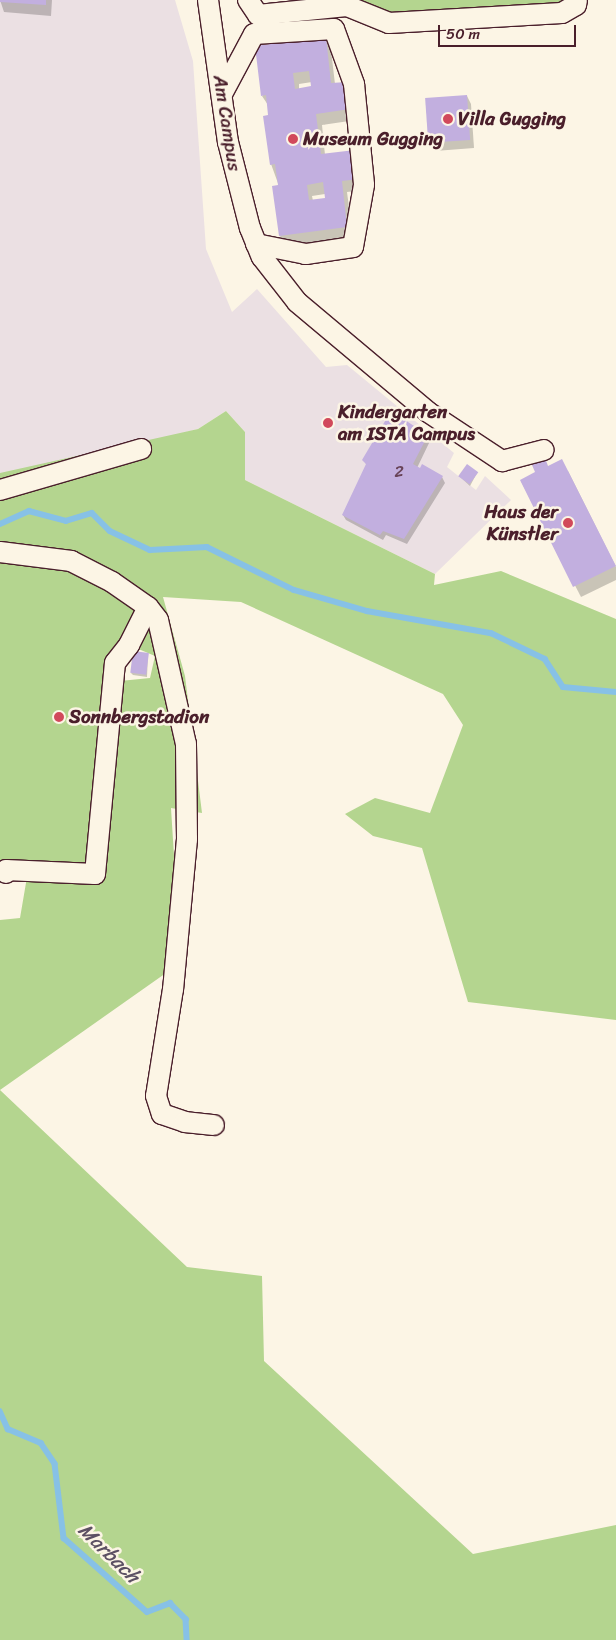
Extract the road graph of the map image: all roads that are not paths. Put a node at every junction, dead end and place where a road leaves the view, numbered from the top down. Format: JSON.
{"nodes":[{"id":1,"x":208,"y":0,"type":"edge"},
{"id":2,"x":248,"y":0,"type":"edge"},
{"id":3,"x":577,"y":0,"type":"edge"},
{"id":4,"x":222,"y":94,"type":"junction"},
{"id":5,"x":256,"y":244,"type":"junction"},
{"id":6,"x":141,"y":450,"type":"dead end"},
{"id":7,"x":544,"y":450,"type":"dead end"},
{"id":8,"x":0,"y":490,"type":"edge"},
{"id":9,"x":0,"y":552,"type":"edge"},
{"id":10,"x":148,"y":607,"type":"junction"},
{"id":11,"x":6,"y":873,"type":"dead end"},
{"id":12,"x":214,"y":1125,"type":"dead end"}],
"edges":[{"from":1,"to":4,"type":"street","name":"Am Campus"},
{"from":2,"to":3,"type":"street"},
{"from":4,"to":5,"type":"street","name":"Am Campus"},
{"from":4,"to":5,"type":"street"},
{"from":5,"to":7,"type":"street","name":"Am Campus"},
{"from":6,"to":8,"type":"street"},
{"from":9,"to":10,"type":"street"},
{"from":10,"to":11,"type":"street"},
{"from":10,"to":12,"type":"street"}]}
